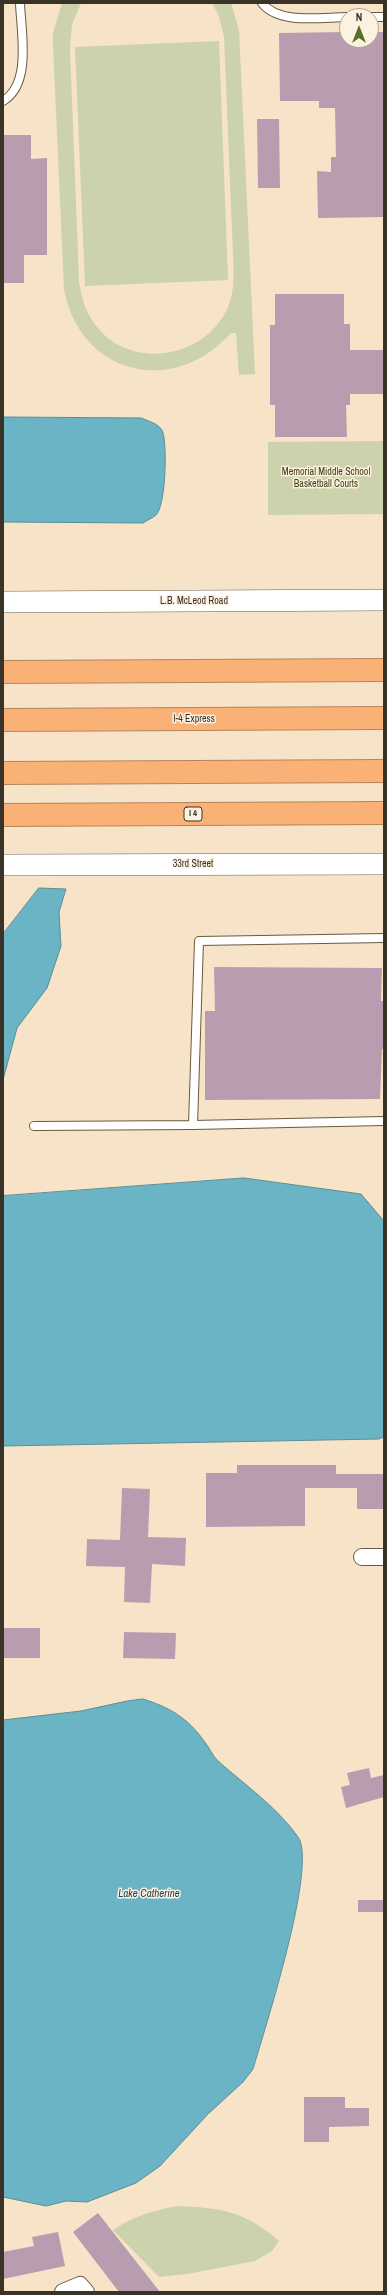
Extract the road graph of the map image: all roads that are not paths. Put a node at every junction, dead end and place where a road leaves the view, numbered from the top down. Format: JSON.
{"nodes":[{"id":1,"x":20,"y":3,"type":"edge"},
{"id":2,"x":262,"y":3,"type":"edge"},
{"id":3,"x":339,"y":17,"type":"edge"},
{"id":4,"x":3,"y":102,"type":"edge"},
{"id":5,"x":384,"y":600,"type":"edge"},
{"id":6,"x":3,"y":602,"type":"edge"},
{"id":7,"x":384,"y":670,"type":"edge"},
{"id":8,"x":3,"y":672,"type":"edge"},
{"id":9,"x":384,"y":718,"type":"edge"},
{"id":10,"x":3,"y":720,"type":"edge"},
{"id":11,"x":384,"y":771,"type":"edge"},
{"id":12,"x":3,"y":773,"type":"edge"},
{"id":13,"x":384,"y":813,"type":"edge"},
{"id":14,"x":3,"y":815,"type":"edge"},
{"id":15,"x":384,"y":864,"type":"edge"},
{"id":16,"x":3,"y":865,"type":"edge"},
{"id":17,"x":384,"y":938,"type":"edge"},
{"id":18,"x":384,"y":1121,"type":"edge"},
{"id":19,"x":193,"y":1125,"type":"junction"},
{"id":20,"x":34,"y":1126,"type":"dead end"},
{"id":21,"x":362,"y":1557,"type":"dead end"},
{"id":22,"x":384,"y":1557,"type":"edge"},
{"id":23,"x":63,"y":2292,"type":"edge"},
{"id":24,"x":86,"y":2292,"type":"edge"}],
"edges":[{"from":1,"to":4,"type":"lane"},
{"from":2,"to":3,"type":"lane"},
{"from":5,"to":6,"type":"street","name":"L.B. McLeod Road"},
{"from":7,"to":8,"type":"highway"},
{"from":9,"to":10,"type":"highway","name":"I-4 Express"},
{"from":11,"to":12,"type":"highway"},
{"from":13,"to":14,"type":"highway","number":"I 4"},
{"from":15,"to":16,"type":"street","name":"33rd Street"},
{"from":17,"to":19,"type":"lane"},
{"from":18,"to":19,"type":"lane"},
{"from":19,"to":20,"type":"lane"},
{"from":21,"to":22,"type":"street"},
{"from":23,"to":24,"type":"street"}]}
